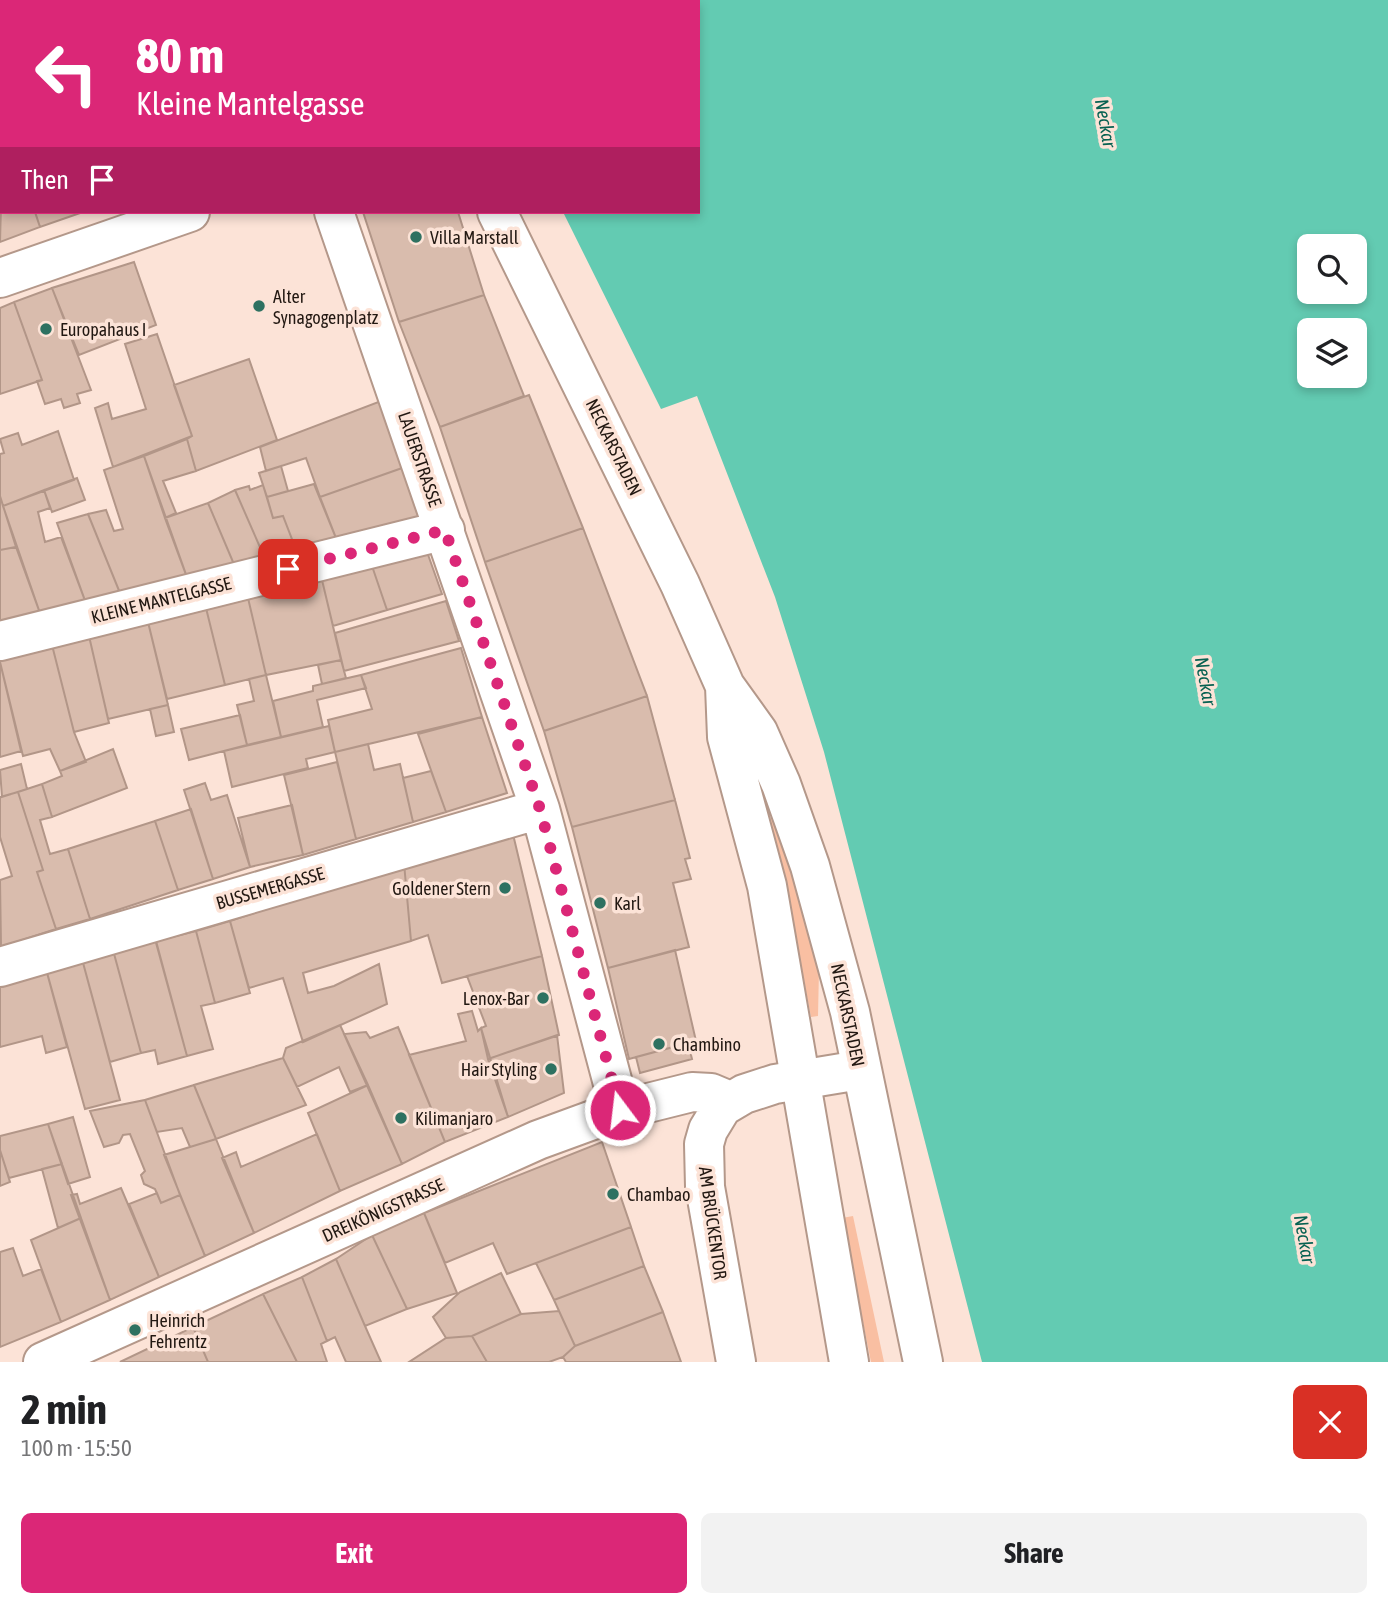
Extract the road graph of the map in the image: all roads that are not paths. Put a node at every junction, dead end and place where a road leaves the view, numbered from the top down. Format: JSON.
{"nodes":[{"id":1,"x":184,"y":214,"type":"edge"},
{"id":2,"x":335,"y":214,"type":"edge"},
{"id":3,"x":498,"y":214,"type":"edge"},
{"id":4,"x":0,"y":278,"type":"edge"},
{"id":5,"x":445,"y":530,"type":"junction"},
{"id":6,"x":0,"y":641,"type":"edge"},
{"id":7,"x":725,"y":686,"type":"junction"},
{"id":8,"x":540,"y":809,"type":"junction"},
{"id":9,"x":0,"y":967,"type":"edge"},
{"id":10,"x":860,"y":1070,"type":"junction"},
{"id":11,"x":800,"y":1080,"type":"junction"},
{"id":12,"x":730,"y":1101,"type":"junction"},
{"id":13,"x":620,"y":1110,"type":"junction"},
{"id":14,"x":43,"y":1362,"type":"edge"},
{"id":15,"x":736,"y":1362,"type":"edge"},
{"id":16,"x":849,"y":1362,"type":"edge"},
{"id":17,"x":923,"y":1362,"type":"edge"}],
"edges":[{"from":1,"to":4,"type":"street"},
{"from":2,"to":5,"type":"street","name":"LAUERSTRASSE"},
{"from":3,"to":7,"type":"street","name":"NECKARSTADEN"},
{"from":5,"to":6,"type":"street","name":"KLEINE MANTELGASSE"},
{"from":5,"to":8,"type":"street","name":"LAUERSTRASSE"},
{"from":7,"to":10,"type":"street","name":"NECKARSTADEN"},
{"from":7,"to":11,"type":"street","name":"NECKARSTADEN"},
{"from":8,"to":9,"type":"street","name":"BUSSEMERGASSE"},
{"from":8,"to":13,"type":"street","name":"LAUERSTRASSE"},
{"from":10,"to":11,"type":"street"},
{"from":10,"to":17,"type":"street","name":"NECKARSTADEN"},
{"from":11,"to":12,"type":"street"},
{"from":11,"to":16,"type":"street","name":"NECKARSTADEN"},
{"from":12,"to":13,"type":"street","name":"DREIKÖNIGSTRASSE"},
{"from":12,"to":15,"type":"street","name":"AM BRÜCKENTOR"},
{"from":13,"to":14,"type":"street","name":"DREIKÖNIGSTRASSE"}]}
